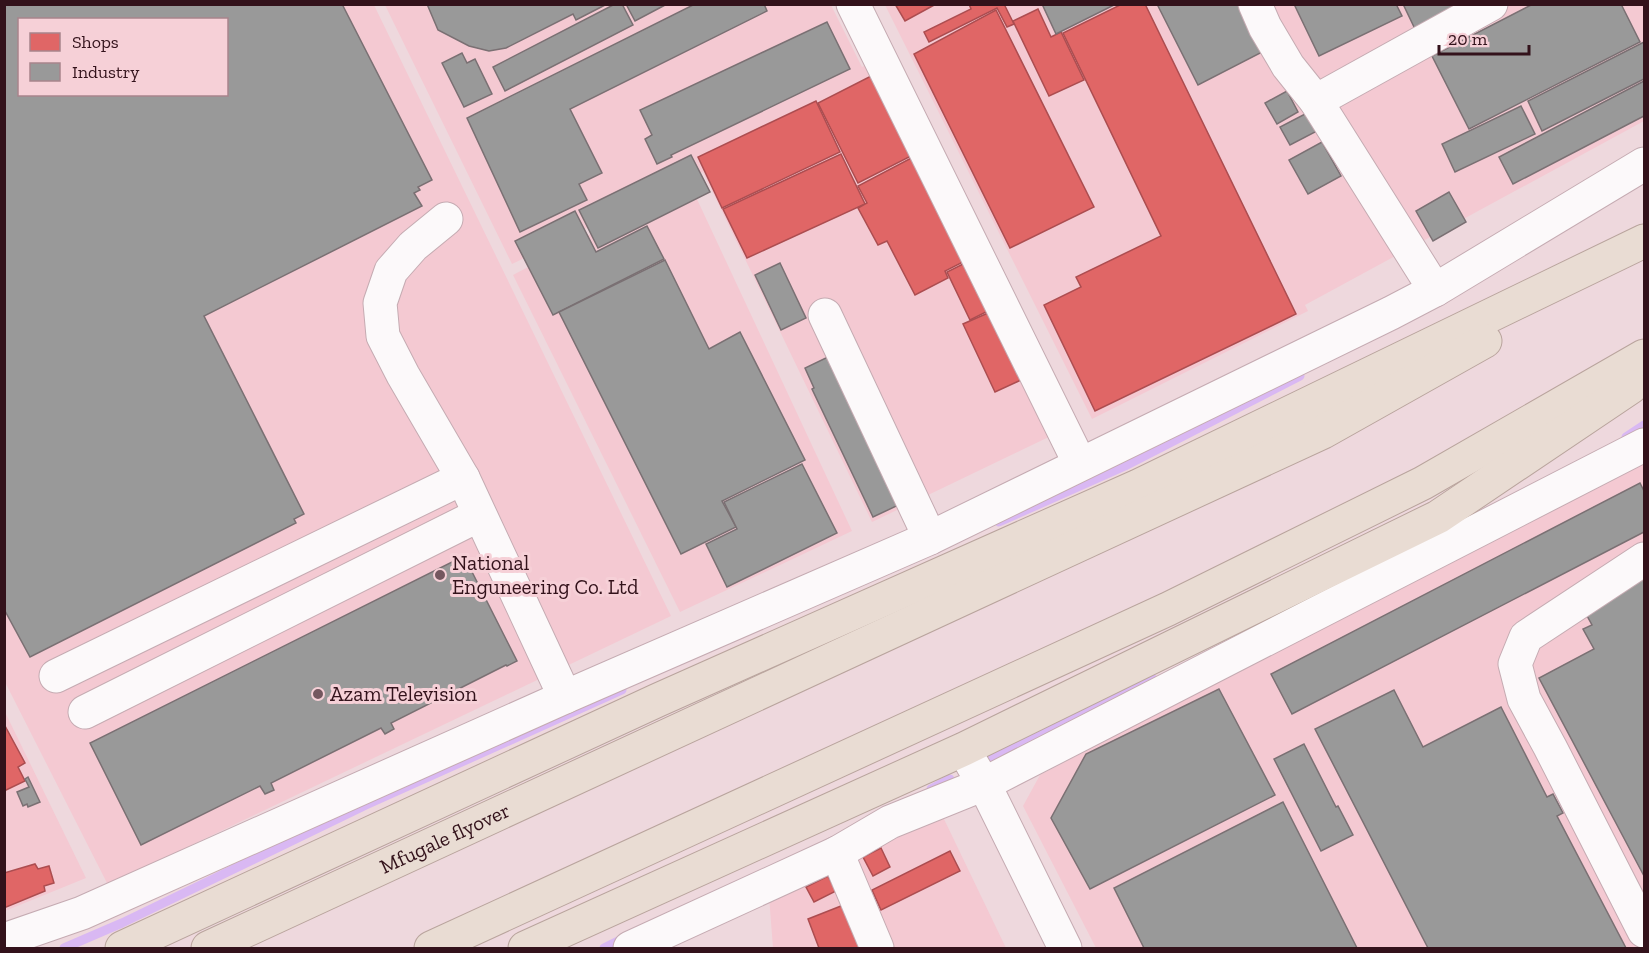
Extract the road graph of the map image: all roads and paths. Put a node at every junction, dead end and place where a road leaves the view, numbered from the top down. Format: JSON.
{"nodes":[{"id":1,"x":853,"y":4,"type":"edge"},
{"id":2,"x":1255,"y":4,"type":"edge"},
{"id":3,"x":1491,"y":4,"type":"edge"},
{"id":4,"x":1316,"y":101,"type":"junction"},
{"id":5,"x":1644,"y":164,"type":"edge"},
{"id":6,"x":446,"y":219,"type":"dead end"},
{"id":7,"x":1644,"y":241,"type":"edge"},
{"id":8,"x":1644,"y":250,"type":"edge"},
{"id":9,"x":1435,"y":290,"type":"junction"},
{"id":10,"x":825,"y":315,"type":"dead end"},
{"id":11,"x":1644,"y":356,"type":"edge"},
{"id":12,"x":1644,"y":377,"type":"edge"},
{"id":13,"x":1644,"y":445,"type":"edge"},
{"id":14,"x":1080,"y":464,"type":"junction"},
{"id":15,"x":463,"y":478,"type":"junction"},
{"id":16,"x":479,"y":515,"type":"junction"},
{"id":17,"x":930,"y":538,"type":"junction"},
{"id":18,"x":1644,"y":559,"type":"edge"},
{"id":19,"x":56,"y":676,"type":"dead end"},
{"id":20,"x":565,"y":697,"type":"junction"},
{"id":21,"x":85,"y":712,"type":"dead end"},
{"id":22,"x":964,"y":749,"type":"junction"},
{"id":23,"x":984,"y":783,"type":"junction"},
{"id":24,"x":837,"y":853,"type":"junction"},
{"id":25,"x":1644,"y":931,"type":"edge"},
{"id":26,"x":4,"y":940,"type":"edge"},
{"id":27,"x":122,"y":948,"type":"edge"},
{"id":28,"x":208,"y":948,"type":"edge"},
{"id":29,"x":431,"y":948,"type":"edge"},
{"id":30,"x":525,"y":948,"type":"edge"},
{"id":31,"x":630,"y":948,"type":"edge"},
{"id":32,"x":877,"y":948,"type":"edge"},
{"id":33,"x":1065,"y":948,"type":"edge"}],
"edges":[{"from":1,"to":14,"type":"street"},
{"from":2,"to":4,"type":"street"},
{"from":3,"to":4,"type":"street"},
{"from":4,"to":9,"type":"street"},
{"from":5,"to":9,"type":"street"},
{"from":6,"to":15,"type":"street"},
{"from":7,"to":27,"type":"highway"},
{"from":8,"to":28,"type":"highway","name":"Mfugale flyover"},
{"from":9,"to":14,"type":"street"},
{"from":10,"to":17,"type":"street"},
{"from":11,"to":29,"type":"highway"},
{"from":12,"to":22,"type":"highway"},
{"from":13,"to":23,"type":"street"},
{"from":14,"to":17,"type":"street"},
{"from":15,"to":16,"type":"street"},
{"from":15,"to":19,"type":"street"},
{"from":16,"to":20,"type":"street"},
{"from":16,"to":21,"type":"street"},
{"from":17,"to":20,"type":"street"},
{"from":18,"to":25,"type":"street"},
{"from":20,"to":26,"type":"street"},
{"from":22,"to":23,"type":"street"},
{"from":22,"to":30,"type":"highway"},
{"from":23,"to":24,"type":"street"},
{"from":23,"to":33,"type":"street"},
{"from":24,"to":31,"type":"street"},
{"from":24,"to":32,"type":"street"}]}
